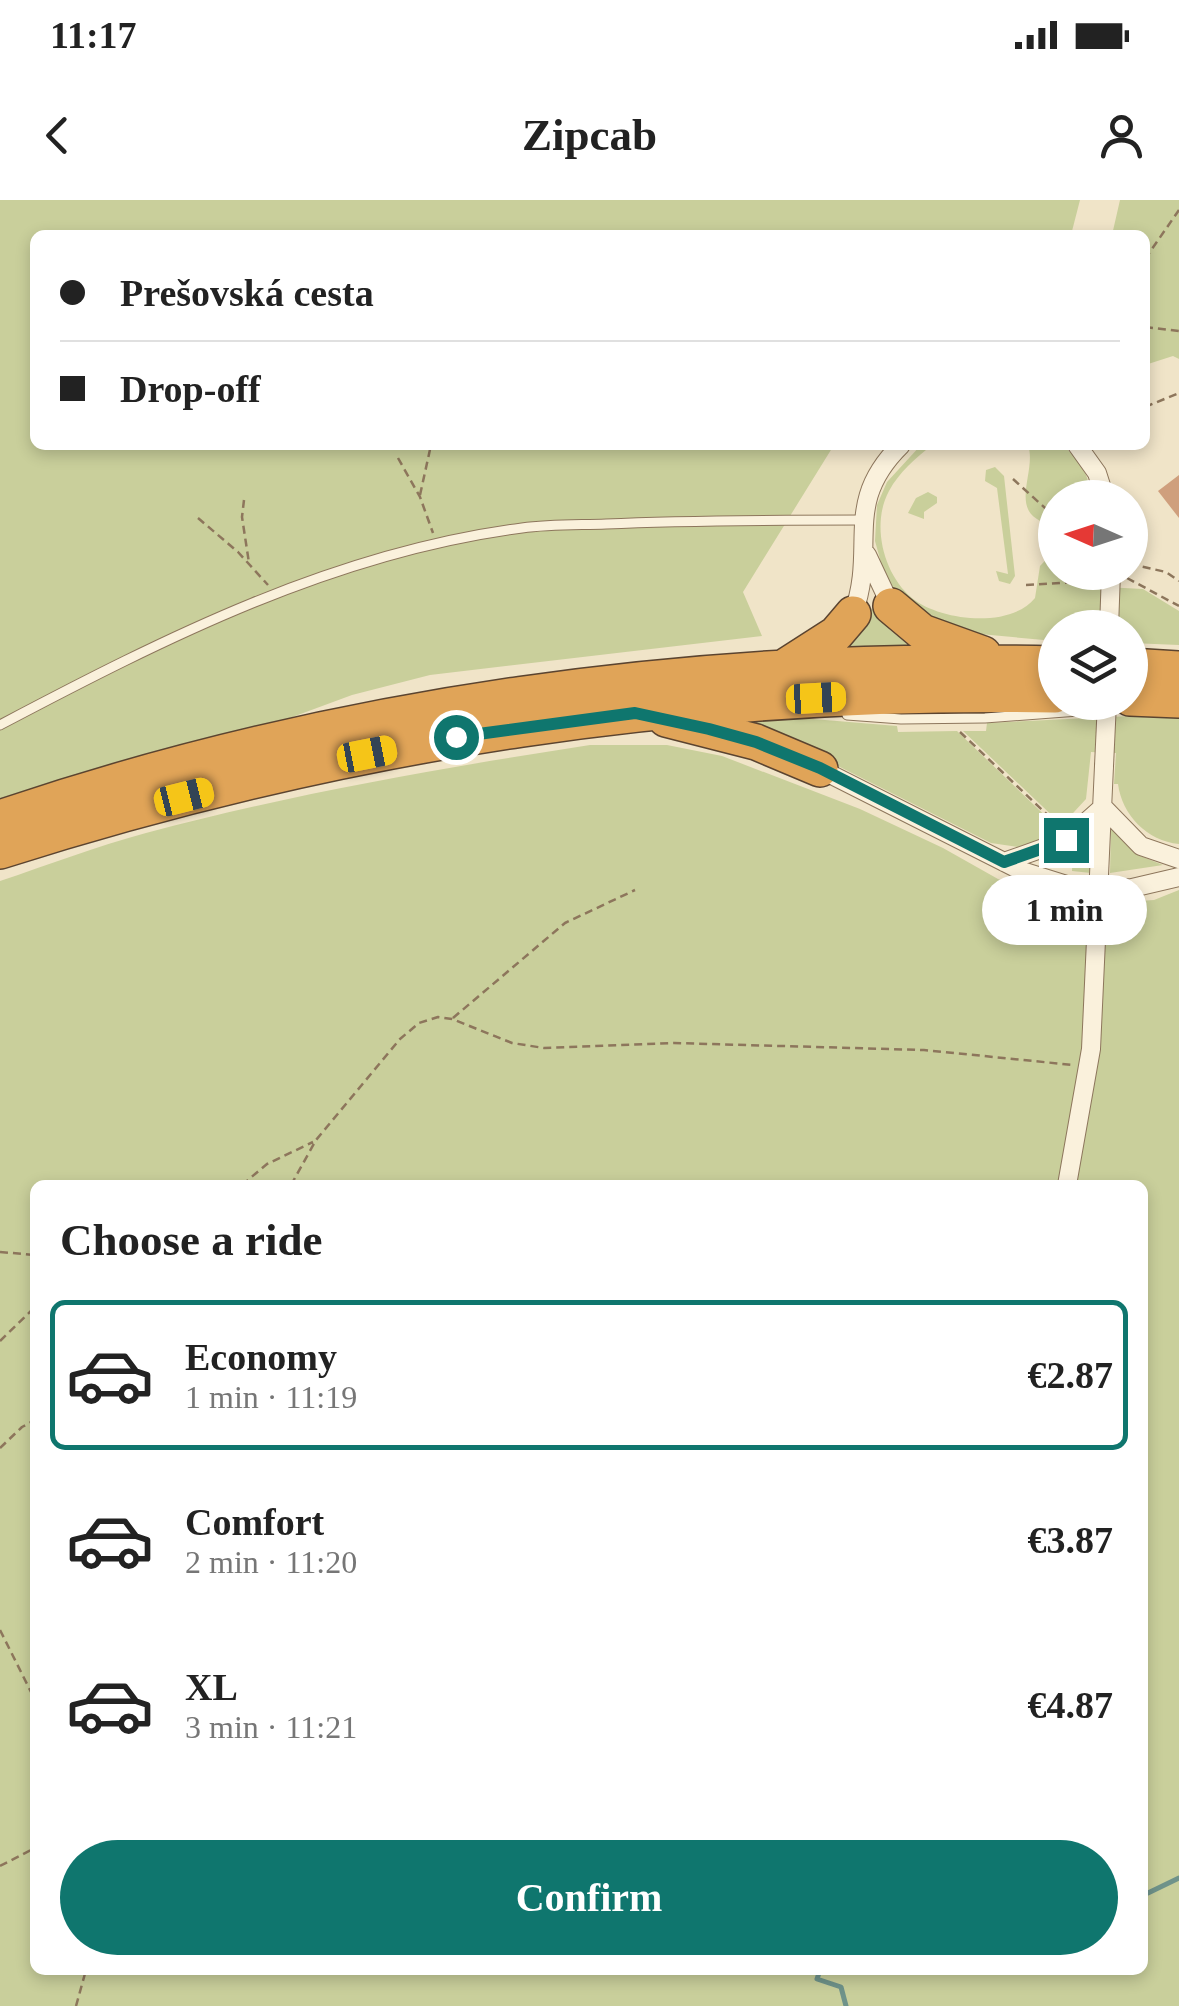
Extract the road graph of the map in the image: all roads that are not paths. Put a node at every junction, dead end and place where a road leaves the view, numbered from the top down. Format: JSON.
{"nodes":[{"id":1,"x":897,"y":450,"type":"edge"},
{"id":2,"x":1081,"y":450,"type":"edge"},
{"id":3,"x":1096,"y":480,"type":"edge"},
{"id":4,"x":864,"y":520,"type":"junction"},
{"id":5,"x":865,"y":550,"type":"junction"},
{"id":6,"x":891,"y":606,"type":"joint"},
{"id":7,"x":852,"y":614,"type":"joint"},
{"id":8,"x":1008,"y":663,"type":"junction"},
{"id":9,"x":1038,"y":664,"type":"edge"},
{"id":10,"x":1148,"y":667,"type":"edge"},
{"id":11,"x":1179,"y":669,"type":"edge"},
{"id":12,"x":781,"y":685,"type":"junction"},
{"id":13,"x":1038,"y":695,"type":"edge"},
{"id":14,"x":1154,"y":699,"type":"edge"},
{"id":15,"x":635,"y":713,"type":"junction"},
{"id":16,"x":1105,"y":720,"type":"edge"},
{"id":17,"x":0,"y":725,"type":"edge"},
{"id":18,"x":820,"y":768,"type":"joint"},
{"id":19,"x":1103,"y":807,"type":"junction"},
{"id":20,"x":0,"y":818,"type":"edge"},
{"id":21,"x":0,"y":852,"type":"edge"},
{"id":22,"x":1179,"y":859,"type":"edge"},
{"id":23,"x":1004,"y":862,"type":"junction"},
{"id":24,"x":1179,"y":877,"type":"edge"},
{"id":25,"x":1100,"y":890,"type":"junction"},
{"id":26,"x":1068,"y":1180,"type":"edge"}],
"edges":[{"from":1,"to":4,"type":"street"},
{"from":2,"to":3,"type":"street"},
{"from":4,"to":5,"type":"street"},
{"from":4,"to":17,"type":"lane"},
{"from":5,"to":6,"type":"street"},
{"from":5,"to":7,"type":"street"},
{"from":6,"to":8,"type":"highway"},
{"from":7,"to":12,"type":"highway"},
{"from":8,"to":9,"type":"highway"},
{"from":8,"to":12,"type":"highway"},
{"from":10,"to":11,"type":"highway"},
{"from":12,"to":13,"type":"highway"},
{"from":12,"to":14,"type":"lane"},
{"from":12,"to":15,"type":"highway"},
{"from":12,"to":20,"type":"highway"},
{"from":15,"to":18,"type":"highway"},
{"from":15,"to":21,"type":"highway"},
{"from":16,"to":19,"type":"street","bridge":true},
{"from":18,"to":23,"type":"street"},
{"from":19,"to":22,"type":"street"},
{"from":19,"to":23,"type":"street"},
{"from":19,"to":25,"type":"street"},
{"from":23,"to":25,"type":"street"},
{"from":24,"to":25,"type":"street"},
{"from":25,"to":26,"type":"street"}]}
